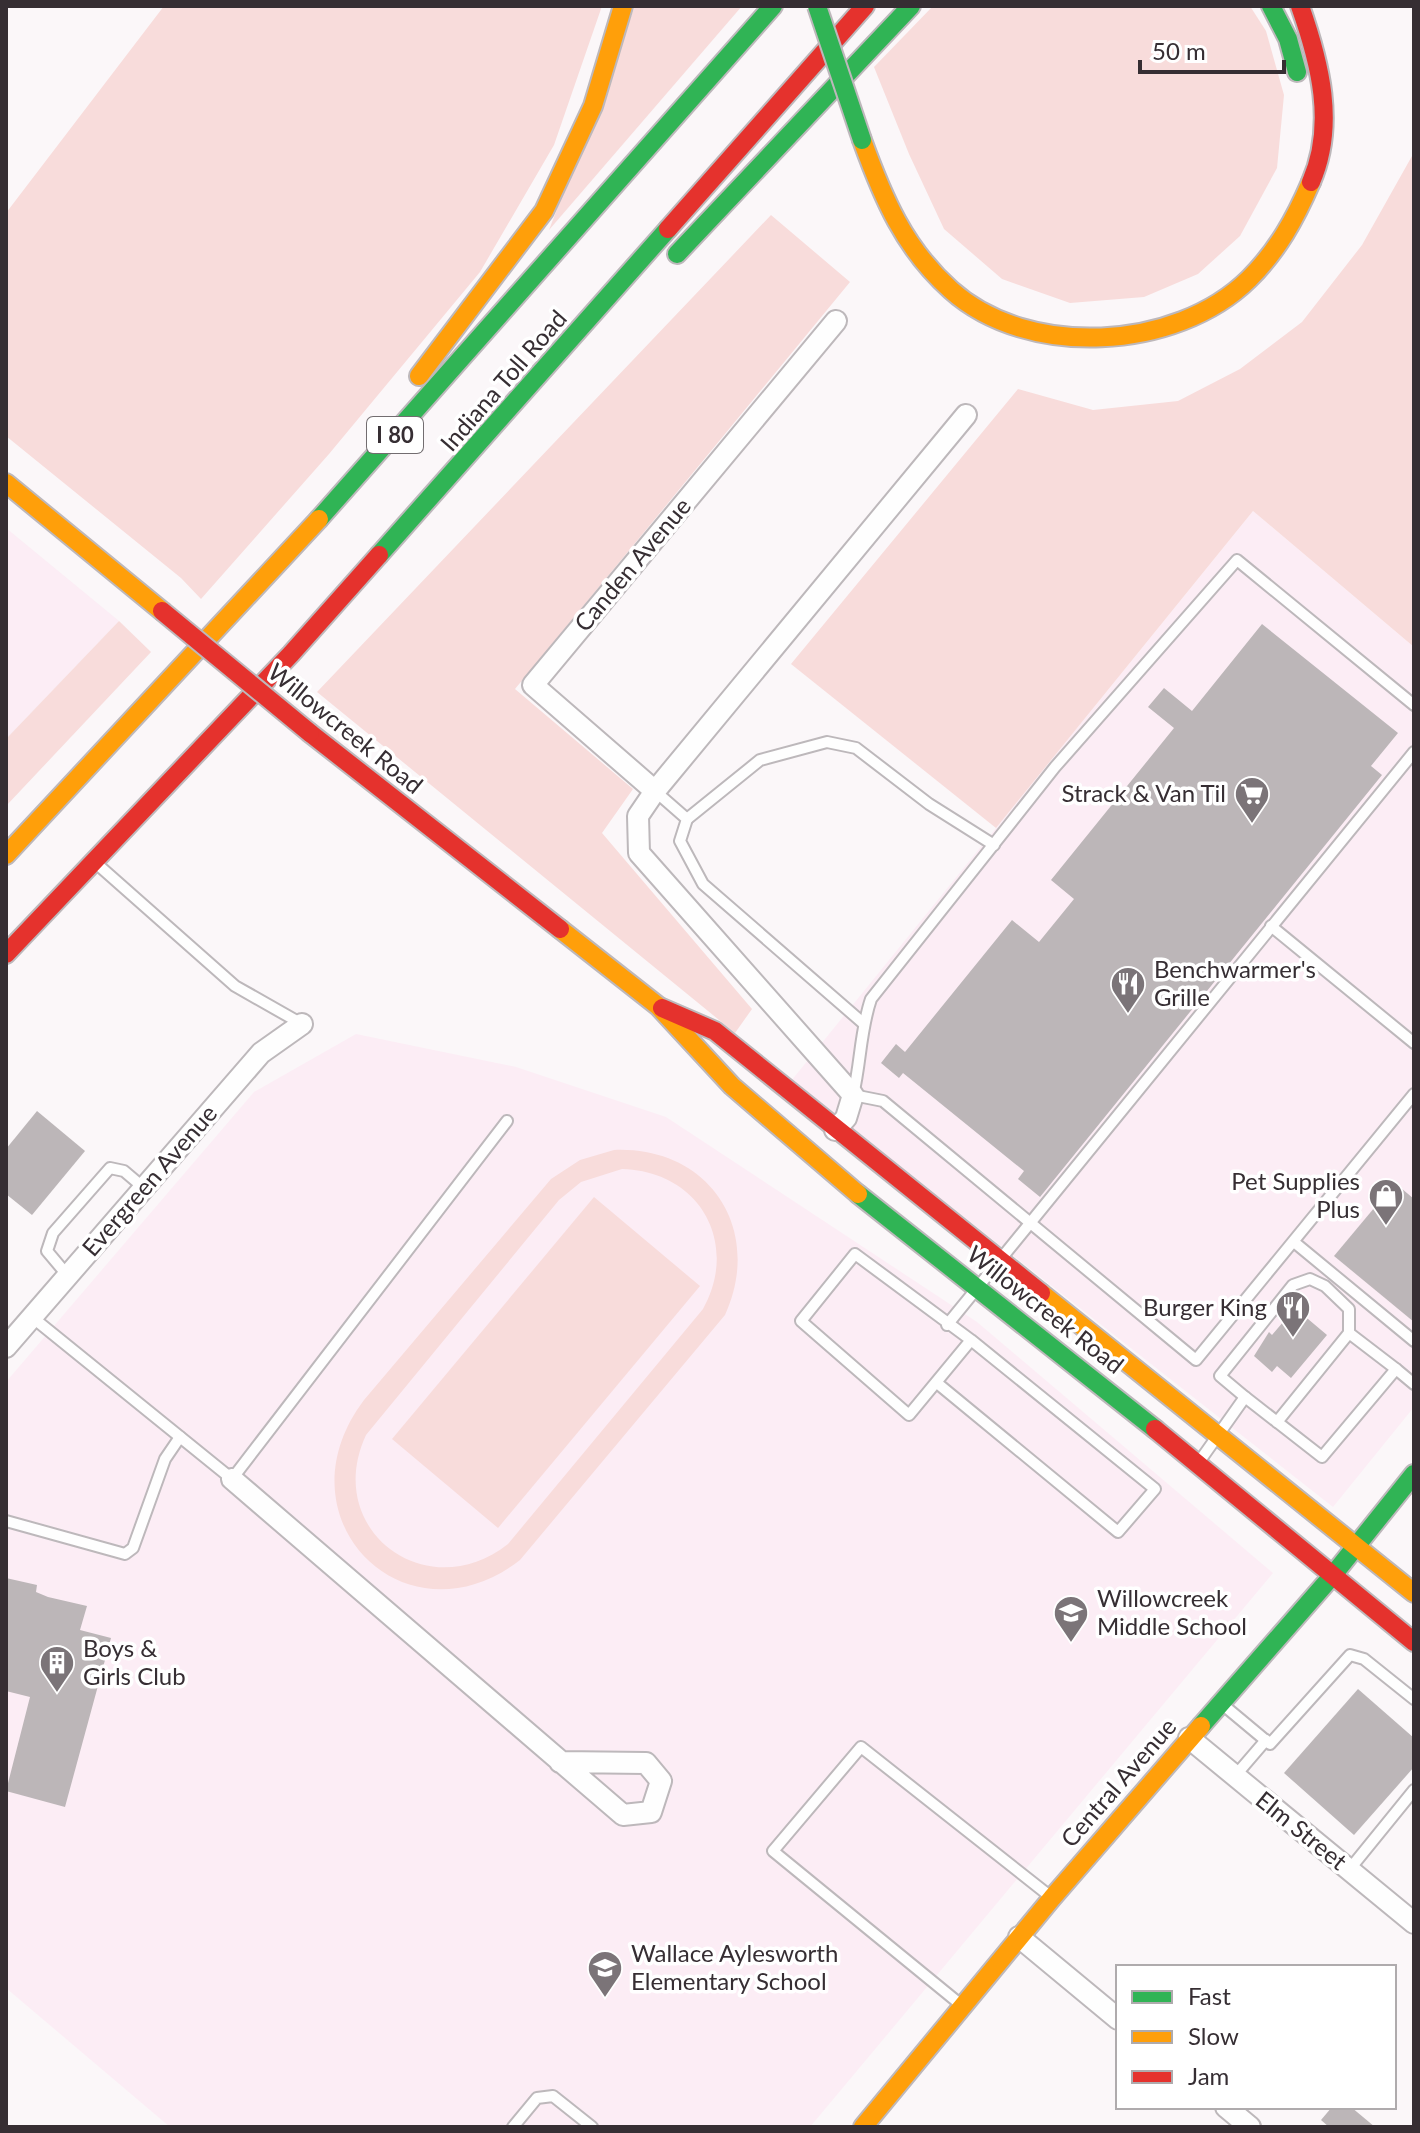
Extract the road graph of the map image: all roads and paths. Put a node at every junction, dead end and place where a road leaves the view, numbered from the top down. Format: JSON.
{"nodes":[{"id":1,"x":623,"y":6,"type":"edge"},
{"id":2,"x":773,"y":6,"type":"edge"},
{"id":3,"x":817,"y":6,"type":"edge"},
{"id":4,"x":837,"y":6,"type":"edge"},
{"id":5,"x":865,"y":6,"type":"edge"},
{"id":6,"x":911,"y":6,"type":"edge"},
{"id":7,"x":1271,"y":6,"type":"edge"},
{"id":8,"x":1300,"y":6,"type":"edge"},
{"id":9,"x":1301,"y":93,"type":"dead end"},
{"id":10,"x":877,"y":124,"type":"dead end"},
{"id":11,"x":1289,"y":184,"type":"dead end"},
{"id":12,"x":664,"y":268,"type":"dead end"},
{"id":13,"x":1091,"y":318,"type":"dead end"},
{"id":14,"x":836,"y":321,"type":"dead end"},
{"id":15,"x":588,"y":347,"type":"dead end"},
{"id":16,"x":966,"y":415,"type":"dead end"},
{"id":17,"x":460,"y":467,"type":"junction"},
{"id":18,"x":6,"y":483,"type":"edge"},
{"id":19,"x":335,"y":502,"type":"junction"},
{"id":20,"x":1414,"y":705,"type":"edge"},
{"id":21,"x":1414,"y":752,"type":"edge"},
{"id":22,"x":655,"y":791,"type":"junction"},
{"id":23,"x":687,"y":819,"type":"junction"},
{"id":24,"x":994,"y":845,"type":"junction"},
{"id":25,"x":6,"y":855,"type":"edge"},
{"id":26,"x":94,"y":862,"type":"junction"},
{"id":27,"x":1271,"y":926,"type":"junction"},
{"id":28,"x":6,"y":954,"type":"edge"},
{"id":29,"x":658,"y":1006,"type":"junction"},
{"id":30,"x":863,"y":1023,"type":"junction"},
{"id":31,"x":302,"y":1024,"type":"joint"},
{"id":32,"x":1414,"y":1043,"type":"edge"},
{"id":33,"x":1414,"y":1094,"type":"edge"},
{"id":34,"x":853,"y":1095,"type":"junction"},
{"id":35,"x":507,"y":1121,"type":"dead end"},
{"id":36,"x":835,"y":1130,"type":"junction"},
{"id":37,"x":144,"y":1188,"type":"junction"},
{"id":38,"x":1027,"y":1223,"type":"junction"},
{"id":39,"x":1294,"y":1242,"type":"junction"},
{"id":40,"x":999,"y":1258,"type":"junction"},
{"id":41,"x":68,"y":1276,"type":"junction"},
{"id":42,"x":977,"y":1286,"type":"junction"},
{"id":43,"x":32,"y":1317,"type":"junction"},
{"id":44,"x":947,"y":1325,"type":"junction"},
{"id":45,"x":1349,"y":1333,"type":"junction"},
{"id":46,"x":971,"y":1340,"type":"junction"},
{"id":47,"x":1414,"y":1341,"type":"edge"},
{"id":48,"x":6,"y":1347,"type":"edge"},
{"id":49,"x":1396,"y":1369,"type":"junction"},
{"id":50,"x":1412,"y":1378,"type":"edge"},
{"id":51,"x":937,"y":1383,"type":"junction"},
{"id":52,"x":1245,"y":1397,"type":"junction"},
{"id":53,"x":1277,"y":1422,"type":"junction"},
{"id":54,"x":1221,"y":1435,"type":"junction"},
{"id":55,"x":180,"y":1437,"type":"junction"},
{"id":56,"x":1199,"y":1462,"type":"junction"},
{"id":57,"x":1414,"y":1474,"type":"edge"},
{"id":58,"x":232,"y":1479,"type":"junction"},
{"id":59,"x":6,"y":1521,"type":"edge"},
{"id":60,"x":1358,"y":1545,"type":"junction"},
{"id":61,"x":1333,"y":1575,"type":"junction"},
{"id":62,"x":1414,"y":1593,"type":"edge"},
{"id":63,"x":1414,"y":1642,"type":"edge"},
{"id":64,"x":1414,"y":1699,"type":"edge"},
{"id":65,"x":1220,"y":1702,"type":"junction"},
{"id":66,"x":1189,"y":1738,"type":"junction"},
{"id":67,"x":1266,"y":1740,"type":"junction"},
{"id":68,"x":560,"y":1762,"type":"junction"},
{"id":69,"x":1235,"y":1776,"type":"junction"},
{"id":70,"x":1414,"y":1790,"type":"edge"},
{"id":71,"x":1349,"y":1870,"type":"junction"},
{"id":72,"x":1052,"y":1898,"type":"junction"},
{"id":73,"x":1414,"y":1923,"type":"edge"},
{"id":74,"x":1019,"y":1937,"type":"junction"},
{"id":75,"x":963,"y":2006,"type":"junction"},
{"id":76,"x":1116,"y":2017,"type":"edge"},
{"id":77,"x":1228,"y":2109,"type":"edge"},
{"id":78,"x":590,"y":2126,"type":"edge"},
{"id":79,"x":513,"y":2127,"type":"edge"},
{"id":80,"x":863,"y":2127,"type":"edge"},
{"id":81,"x":1250,"y":2127,"type":"edge"}],
"edges":[{"from":1,"to":19,"type":"main road"},
{"from":2,"to":19,"type":"main road","name":"Indiana Toll Road","number":"I 80"},
{"from":3,"to":8,"type":"main road","bridge":true},
{"from":4,"to":10,"type":"main road"},
{"from":5,"to":17,"type":"main road","name":"Indiana Toll Road"},
{"from":6,"to":12,"type":"main road"},
{"from":7,"to":9,"type":"main road"},
{"from":11,"to":13,"type":"main road"},
{"from":14,"to":22,"type":"street","name":"Canden Avenue"},
{"from":15,"to":17,"type":"main road"},
{"from":16,"to":22,"type":"street"},
{"from":17,"to":26,"type":"main road","name":"Indiana Toll Road"},
{"from":18,"to":29,"type":"main road","name":"Willowcreek Road","bridge":true},
{"from":19,"to":25,"type":"main road","name":"Indiana Toll Road","number":"I 80"},
{"from":20,"to":24,"type":"lane"},
{"from":21,"to":27,"type":"lane"},
{"from":22,"to":23,"type":"lane"},
{"from":22,"to":34,"type":"street"},
{"from":23,"to":24,"type":"lane"},
{"from":23,"to":30,"type":"lane"},
{"from":24,"to":30,"type":"lane"},
{"from":26,"to":28,"type":"main road","name":"Indiana Toll Road"},
{"from":26,"to":31,"type":"lane"},
{"from":27,"to":32,"type":"lane"},
{"from":27,"to":38,"type":"lane"},
{"from":29,"to":36,"type":"main road","name":"Willowcreek Road"},
{"from":29,"to":42,"type":"main road","name":"Willowcreek Road"},
{"from":30,"to":34,"type":"lane"},
{"from":31,"to":37,"type":"street","name":"Evergreen Avenue"},
{"from":33,"to":39,"type":"lane"},
{"from":34,"to":36,"type":"street"},
{"from":34,"to":38,"type":"lane"},
{"from":35,"to":58,"type":"lane"},
{"from":36,"to":40,"type":"main road","name":"Willowcreek Road"},
{"from":37,"to":41,"type":"street","name":"Evergreen Avenue"},
{"from":37,"to":41,"type":"lane"},
{"from":38,"to":39,"type":"lane"},
{"from":38,"to":40,"type":"lane"},
{"from":39,"to":47,"type":"lane"},
{"from":40,"to":42,"type":"lane"},
{"from":40,"to":54,"type":"main road","name":"Willowcreek Road"},
{"from":41,"to":43,"type":"street","name":"Evergreen Avenue"},
{"from":42,"to":44,"type":"lane"},
{"from":42,"to":56,"type":"main road","name":"Willowcreek Road"},
{"from":43,"to":48,"type":"street","name":"Evergreen Avenue"},
{"from":43,"to":55,"type":"lane"},
{"from":44,"to":46,"type":"lane"},
{"from":44,"to":51,"type":"lane"},
{"from":45,"to":49,"type":"lane"},
{"from":45,"to":52,"type":"lane"},
{"from":45,"to":53,"type":"lane"},
{"from":46,"to":51,"type":"lane"},
{"from":46,"to":51,"type":"lane"},
{"from":49,"to":50,"type":"lane"},
{"from":49,"to":53,"type":"lane"},
{"from":52,"to":53,"type":"lane"},
{"from":52,"to":54,"type":"lane"},
{"from":54,"to":56,"type":"lane"},
{"from":54,"to":60,"type":"main road","name":"Willowcreek Road"},
{"from":55,"to":58,"type":"lane"},
{"from":55,"to":59,"type":"lane"},
{"from":56,"to":61,"type":"main road","name":"Willowcreek Road"},
{"from":57,"to":60,"type":"main road","name":"Central Avenue"},
{"from":58,"to":68,"type":"street"},
{"from":60,"to":61,"type":"main road","name":"Central Avenue"},
{"from":60,"to":62,"type":"main road","name":"Willowcreek Road"},
{"from":61,"to":63,"type":"main road","name":"Willowcreek Road"},
{"from":61,"to":65,"type":"main road","name":"Central Avenue"},
{"from":64,"to":67,"type":"lane"},
{"from":65,"to":66,"type":"main road","name":"Central Avenue"},
{"from":65,"to":67,"type":"lane"},
{"from":66,"to":69,"type":"street","name":"Elm Street"},
{"from":66,"to":72,"type":"main road","name":"Central Avenue"},
{"from":67,"to":69,"type":"lane"},
{"from":68,"to":68,"type":"street"},
{"from":69,"to":71,"type":"street","name":"Elm Street"},
{"from":70,"to":71,"type":"lane"},
{"from":71,"to":73,"type":"street","name":"Elm Street"},
{"from":72,"to":74,"type":"main road","name":"Central Avenue"},
{"from":72,"to":75,"type":"lane"},
{"from":74,"to":75,"type":"main road","name":"Central Avenue"},
{"from":74,"to":76,"type":"street"},
{"from":75,"to":80,"type":"main road","name":"Central Avenue"},
{"from":77,"to":81,"type":"street"},
{"from":78,"to":79,"type":"lane"}]}
